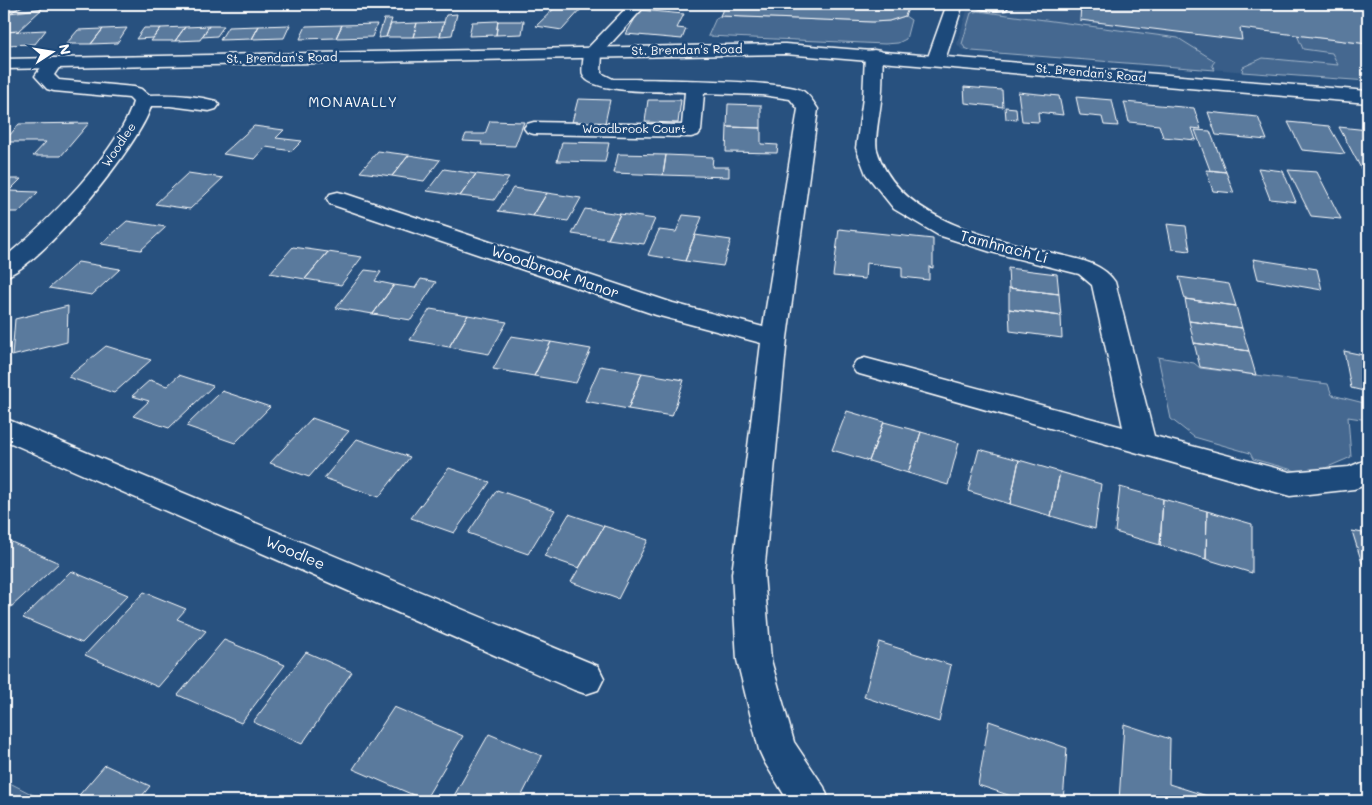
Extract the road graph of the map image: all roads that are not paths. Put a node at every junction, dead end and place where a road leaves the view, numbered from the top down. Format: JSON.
{"nodes":[{"id":1,"x":639,"y":4,"type":"edge"},
{"id":2,"x":955,"y":4,"type":"edge"},
{"id":3,"x":979,"y":4,"type":"edge"},
{"id":4,"x":1003,"y":4,"type":"edge"},
{"id":5,"x":593,"y":52,"type":"junction"},
{"id":6,"x":874,"y":55,"type":"junction"},
{"id":7,"x":936,"y":60,"type":"junction"},
{"id":8,"x":53,"y":63,"type":"junction"},
{"id":9,"x":4,"y":64,"type":"edge"},
{"id":10,"x":695,"y":87,"type":"junction"},
{"id":11,"x":1368,"y":97,"type":"edge"},
{"id":12,"x":143,"y":100,"type":"junction"},
{"id":13,"x":209,"y":105,"type":"dead end"},
{"id":14,"x":534,"y":128,"type":"dead end"},
{"id":15,"x":338,"y":199,"type":"dead end"},
{"id":16,"x":4,"y":270,"type":"edge"},
{"id":17,"x":774,"y":338,"type":"junction"},
{"id":18,"x":865,"y":367,"type":"dead end"},
{"id":19,"x":4,"y":428,"type":"edge"},
{"id":20,"x":1141,"y":442,"type":"junction"},
{"id":21,"x":1368,"y":470,"type":"edge"},
{"id":22,"x":586,"y":678,"type":"dead end"},
{"id":23,"x":810,"y":801,"type":"edge"}],
"edges":[{"from":1,"to":5,"type":"street"},
{"from":2,"to":7,"type":"street"},
{"from":3,"to":4,"type":"lane"},
{"from":5,"to":6,"type":"street","name":"St. Brendan's Road"},
{"from":5,"to":8,"type":"street","name":"St. Brendan's Road"},
{"from":5,"to":10,"type":"street"},
{"from":6,"to":7,"type":"street","name":"St. Brendan's Road"},
{"from":6,"to":20,"type":"street","name":"Tamhnach Lí"},
{"from":7,"to":11,"type":"street","name":"St. Brendan's Road"},
{"from":8,"to":9,"type":"street","name":"St. Brendan's Road"},
{"from":8,"to":12,"type":"street"},
{"from":10,"to":14,"type":"street","name":"Woodbrook Court"},
{"from":10,"to":17,"type":"street"},
{"from":12,"to":13,"type":"street"},
{"from":12,"to":16,"type":"street","name":"Woodlee"},
{"from":15,"to":17,"type":"street","name":"Woodbrook Manor"},
{"from":17,"to":23,"type":"street"},
{"from":18,"to":20,"type":"street"},
{"from":19,"to":22,"type":"street","name":"Woodlee"},
{"from":20,"to":21,"type":"street"}]}
